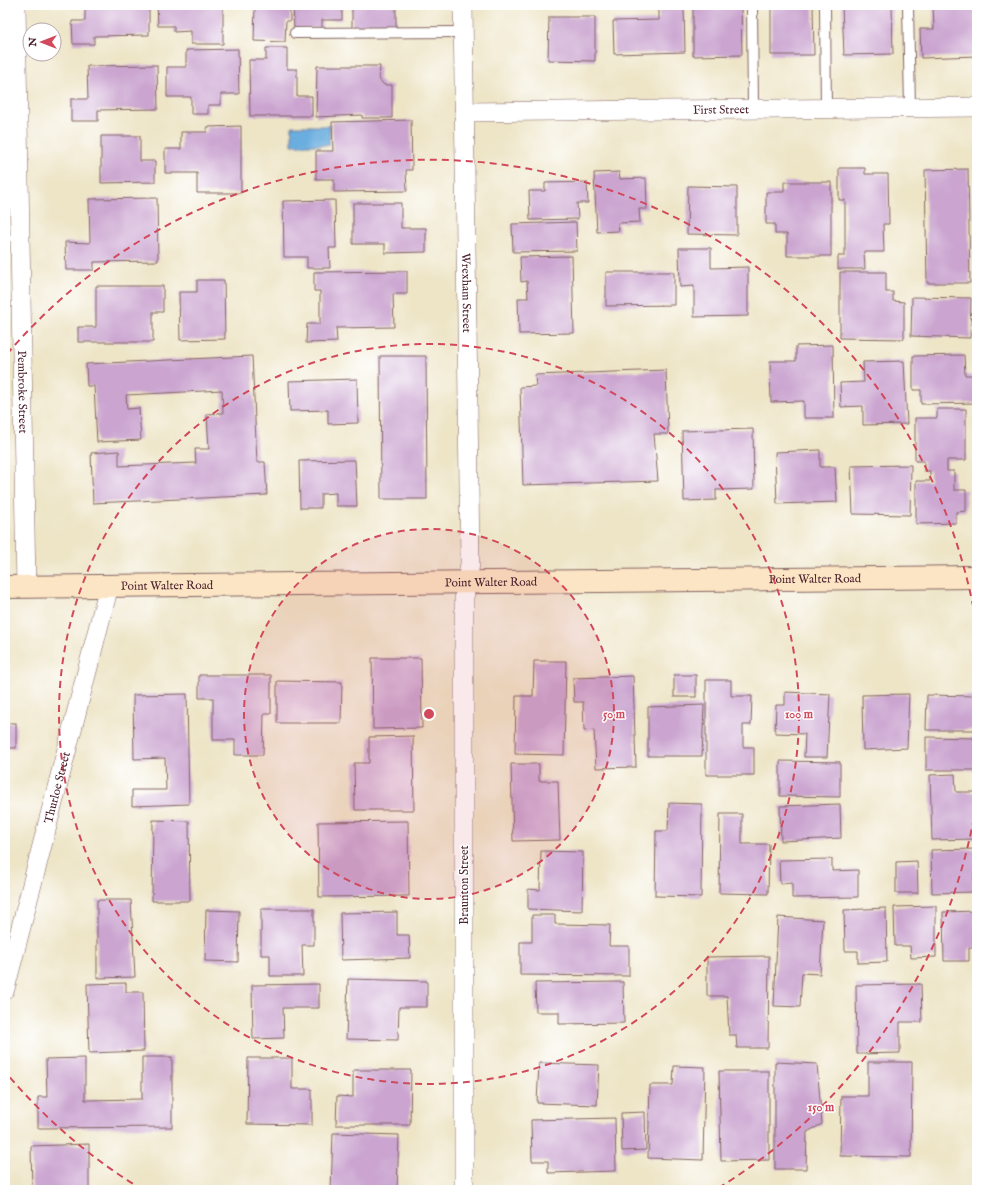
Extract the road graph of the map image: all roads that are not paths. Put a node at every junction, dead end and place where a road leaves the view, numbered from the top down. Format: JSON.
{"nodes":[{"id":1,"x":16,"y":5,"type":"edge"},
{"id":2,"x":463,"y":5,"type":"edge"},
{"id":3,"x":752,"y":5,"type":"edge"},
{"id":4,"x":825,"y":5,"type":"edge"},
{"id":5,"x":908,"y":5,"type":"edge"},
{"id":6,"x":463,"y":32,"type":"junction"},
{"id":7,"x":295,"y":33,"type":"dead end"},
{"id":8,"x":910,"y":108,"type":"junction"},
{"id":9,"x":977,"y":108,"type":"edge"},
{"id":10,"x":826,"y":109,"type":"junction"},
{"id":11,"x":753,"y":110,"type":"junction"},
{"id":12,"x":464,"y":112,"type":"junction"},
{"id":13,"x":977,"y":577,"type":"edge"},
{"id":14,"x":467,"y":581,"type":"junction"},
{"id":15,"x":109,"y":586,"type":"junction"},
{"id":16,"x":15,"y":587,"type":"edge"},
{"id":17,"x":5,"y":989,"type":"edge"},
{"id":18,"x":464,"y":1190,"type":"edge"}],
"edges":[{"from":1,"to":16,"type":"street","name":"Pembroke Street"},
{"from":2,"to":6,"type":"street","name":"Wrexham Street"},
{"from":3,"to":11,"type":"lane"},
{"from":4,"to":10,"type":"lane"},
{"from":5,"to":8,"type":"lane"},
{"from":6,"to":7,"type":"lane"},
{"from":6,"to":12,"type":"street","name":"Wrexham Street"},
{"from":8,"to":9,"type":"street","name":"First Street"},
{"from":8,"to":10,"type":"street","name":"First Street"},
{"from":10,"to":11,"type":"street","name":"First Street"},
{"from":11,"to":12,"type":"street","name":"First Street"},
{"from":12,"to":14,"type":"street","name":"Wrexham Street"},
{"from":13,"to":14,"type":"street","name":"Point Walter Road"},
{"from":14,"to":15,"type":"street","name":"Point Walter Road"},
{"from":14,"to":18,"type":"street","name":"Braunton Street"},
{"from":15,"to":16,"type":"street","name":"Point Walter Road"},
{"from":15,"to":17,"type":"street","name":"Thurloe Street"}]}
